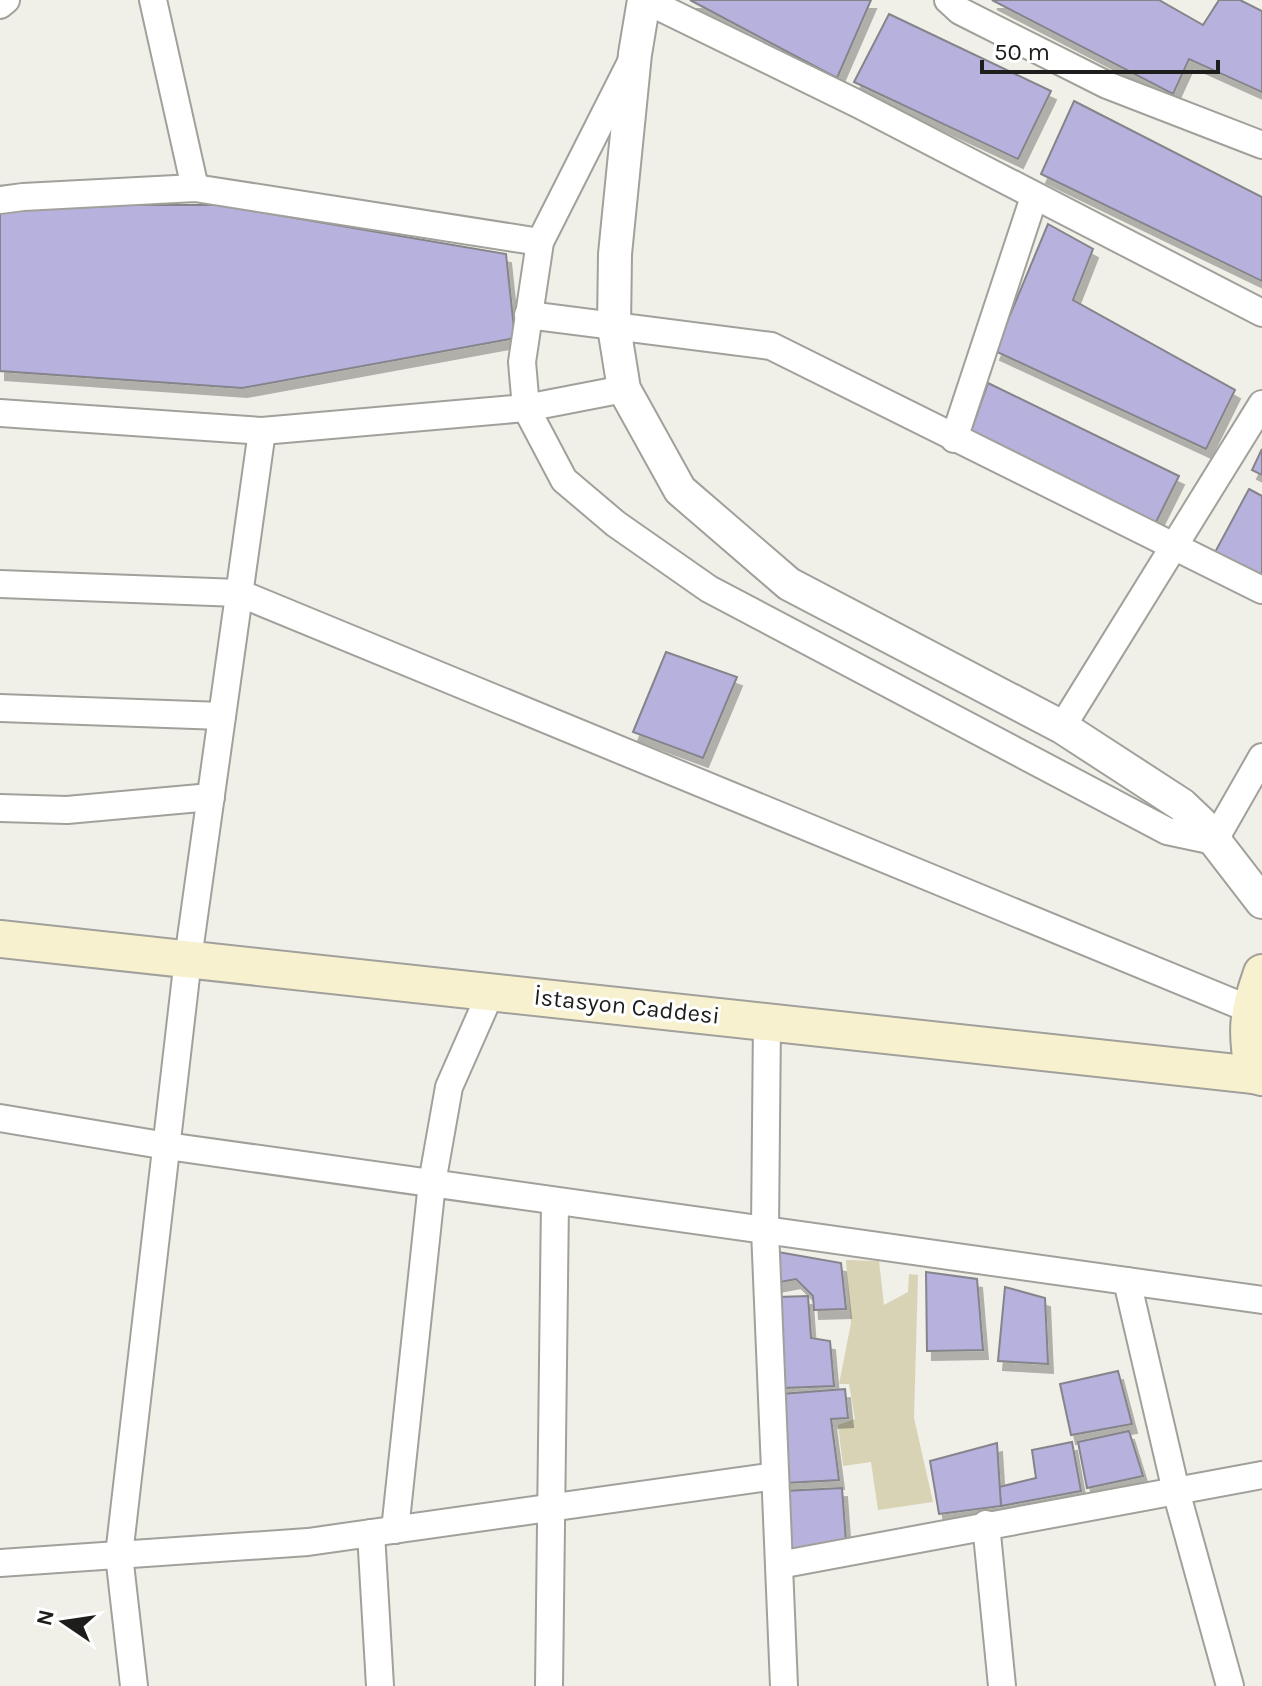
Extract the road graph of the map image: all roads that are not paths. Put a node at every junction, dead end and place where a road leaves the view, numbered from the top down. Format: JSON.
{"nodes":[{"id":1,"x":6,"y":0,"type":"edge"},
{"id":2,"x":153,"y":0,"type":"edge"},
{"id":3,"x":644,"y":0,"type":"edge"},
{"id":4,"x":948,"y":0,"type":"edge"},
{"id":5,"x":0,"y":5,"type":"edge"},
{"id":6,"x":635,"y":54,"type":"junction"},
{"id":7,"x":1262,"y":145,"type":"edge"},
{"id":8,"x":195,"y":188,"type":"junction"},
{"id":9,"x":1034,"y":197,"type":"junction"},
{"id":10,"x":0,"y":200,"type":"edge"},
{"id":11,"x":540,"y":242,"type":"junction"},
{"id":12,"x":1262,"y":313,"type":"edge"},
{"id":13,"x":528,"y":315,"type":"junction"},
{"id":14,"x":614,"y":327,"type":"junction"},
{"id":15,"x":624,"y":389,"type":"junction"},
{"id":16,"x":1262,"y":404,"type":"edge"},
{"id":17,"x":526,"y":408,"type":"junction"},
{"id":18,"x":0,"y":413,"type":"edge"},
{"id":19,"x":262,"y":431,"type":"junction"},
{"id":20,"x":954,"y":439,"type":"junction"},
{"id":21,"x":1175,"y":547,"type":"junction"},
{"id":22,"x":0,"y":584,"type":"edge"},
{"id":23,"x":1262,"y":590,"type":"edge"},
{"id":24,"x":239,"y":593,"type":"junction"},
{"id":25,"x":0,"y":708,"type":"edge"},
{"id":26,"x":222,"y":716,"type":"junction"},
{"id":27,"x":1062,"y":727,"type":"junction"},
{"id":28,"x":1262,"y":757,"type":"edge"},
{"id":29,"x":211,"y":797,"type":"junction"},
{"id":30,"x":0,"y":808,"type":"edge"},
{"id":31,"x":1214,"y":841,"type":"junction"},
{"id":32,"x":1262,"y":902,"type":"edge"},
{"id":33,"x":0,"y":939,"type":"edge"},
{"id":34,"x":188,"y":959,"type":"junction"},
{"id":35,"x":1262,"y":973,"type":"edge"},
{"id":36,"x":491,"y":992,"type":"junction"},
{"id":37,"x":1249,"y":1009,"type":"junction"},
{"id":38,"x":767,"y":1021,"type":"junction"},
{"id":39,"x":1258,"y":1076,"type":"edge"},
{"id":40,"x":0,"y":1118,"type":"edge"},
{"id":41,"x":167,"y":1146,"type":"junction"},
{"id":42,"x":432,"y":1183,"type":"junction"},
{"id":43,"x":555,"y":1201,"type":"junction"},
{"id":44,"x":765,"y":1230,"type":"junction"},
{"id":45,"x":1127,"y":1281,"type":"junction"},
{"id":46,"x":1262,"y":1300,"type":"edge"},
{"id":47,"x":1262,"y":1475,"type":"edge"},
{"id":48,"x":775,"y":1476,"type":"junction"},
{"id":49,"x":1176,"y":1491,"type":"junction"},
{"id":50,"x":550,"y":1508,"type":"junction"},
{"id":51,"x":986,"y":1524,"type":"junction"},
{"id":52,"x":383,"y":1532,"type":"junction"},
{"id":53,"x":119,"y":1555,"type":"junction"},
{"id":54,"x":0,"y":1563,"type":"edge"},
{"id":55,"x":779,"y":1565,"type":"junction"},
{"id":56,"x":134,"y":1686,"type":"edge"},
{"id":57,"x":380,"y":1686,"type":"edge"},
{"id":58,"x":549,"y":1686,"type":"edge"},
{"id":59,"x":784,"y":1686,"type":"edge"},
{"id":60,"x":1002,"y":1686,"type":"edge"},
{"id":61,"x":1230,"y":1686,"type":"edge"}],
"edges":[{"from":1,"to":5,"type":"street"},
{"from":2,"to":8,"type":"street"},
{"from":3,"to":6,"type":"street"},
{"from":3,"to":9,"type":"street"},
{"from":4,"to":7,"type":"street"},
{"from":6,"to":11,"type":"street"},
{"from":6,"to":14,"type":"street"},
{"from":8,"to":10,"type":"street"},
{"from":8,"to":11,"type":"street"},
{"from":9,"to":12,"type":"street"},
{"from":9,"to":20,"type":"street"},
{"from":11,"to":13,"type":"street"},
{"from":13,"to":14,"type":"street"},
{"from":13,"to":17,"type":"street"},
{"from":14,"to":15,"type":"street"},
{"from":14,"to":20,"type":"street"},
{"from":15,"to":17,"type":"street"},
{"from":15,"to":27,"type":"street"},
{"from":16,"to":21,"type":"street"},
{"from":17,"to":19,"type":"street"},
{"from":17,"to":31,"type":"street"},
{"from":18,"to":19,"type":"street"},
{"from":19,"to":24,"type":"street"},
{"from":20,"to":21,"type":"street"},
{"from":21,"to":23,"type":"street"},
{"from":21,"to":27,"type":"street"},
{"from":22,"to":24,"type":"street"},
{"from":24,"to":26,"type":"street"},
{"from":24,"to":37,"type":"street"},
{"from":25,"to":26,"type":"street"},
{"from":26,"to":29,"type":"street"},
{"from":27,"to":31,"type":"street"},
{"from":28,"to":31,"type":"street"},
{"from":29,"to":30,"type":"street"},
{"from":29,"to":34,"type":"street"},
{"from":31,"to":32,"type":"street"},
{"from":33,"to":34,"type":"main road","name":"İstasyon Caddesi"},
{"from":34,"to":36,"type":"main road","name":"İstasyon Caddesi"},
{"from":34,"to":41,"type":"street"},
{"from":35,"to":37,"type":"main road"},
{"from":36,"to":38,"type":"main road","name":"İstasyon Caddesi"},
{"from":36,"to":42,"type":"street"},
{"from":37,"to":39,"type":"main road"},
{"from":38,"to":39,"type":"main road","name":"İstasyon Caddesi"},
{"from":38,"to":44,"type":"street"},
{"from":40,"to":41,"type":"street"},
{"from":41,"to":42,"type":"street"},
{"from":41,"to":53,"type":"street"},
{"from":42,"to":43,"type":"street"},
{"from":42,"to":52,"type":"street"},
{"from":43,"to":44,"type":"street"},
{"from":43,"to":50,"type":"street"},
{"from":44,"to":45,"type":"street"},
{"from":44,"to":48,"type":"street"},
{"from":45,"to":46,"type":"street"},
{"from":45,"to":49,"type":"street"},
{"from":47,"to":49,"type":"street"},
{"from":48,"to":50,"type":"street"},
{"from":48,"to":55,"type":"street"},
{"from":49,"to":51,"type":"street"},
{"from":49,"to":61,"type":"street"},
{"from":50,"to":52,"type":"street"},
{"from":50,"to":58,"type":"street"},
{"from":51,"to":55,"type":"street"},
{"from":51,"to":60,"type":"street"},
{"from":52,"to":53,"type":"street"},
{"from":52,"to":57,"type":"street"},
{"from":53,"to":54,"type":"street"},
{"from":53,"to":56,"type":"street"},
{"from":55,"to":59,"type":"street"}]}
